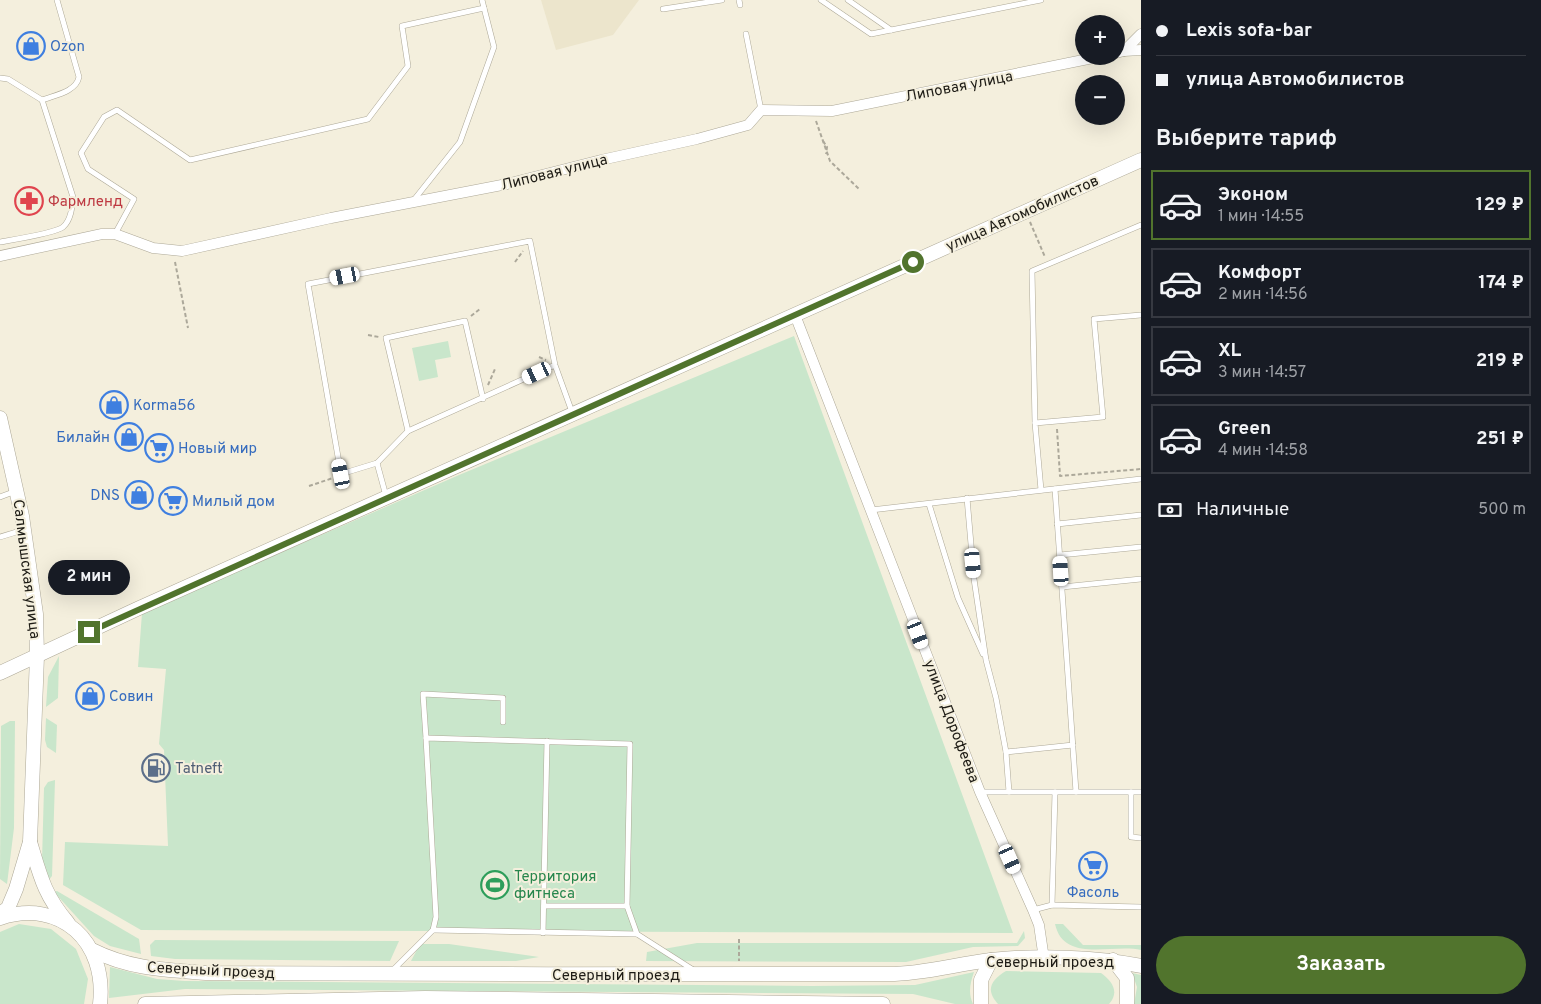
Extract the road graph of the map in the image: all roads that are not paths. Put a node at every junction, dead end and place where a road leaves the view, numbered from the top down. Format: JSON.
{"nodes":[{"id":1,"x":57,"y":0,"type":"edge"},
{"id":2,"x":482,"y":0,"type":"edge"},
{"id":3,"x":722,"y":0,"type":"edge"},
{"id":4,"x":821,"y":0,"type":"edge"},
{"id":5,"x":848,"y":0,"type":"edge"},
{"id":6,"x":1041,"y":0,"type":"edge"},
{"id":7,"x":484,"y":8,"type":"junction"},
{"id":8,"x":663,"y":9,"type":"dead end"},
{"id":9,"x":892,"y":30,"type":"junction"},
{"id":10,"x":746,"y":34,"type":"dead end"},
{"id":11,"x":1141,"y":34,"type":"edge"},
{"id":12,"x":1125,"y":48,"type":"edge"},
{"id":13,"x":1141,"y":50,"type":"edge"},
{"id":14,"x":1125,"y":52,"type":"edge"},
{"id":15,"x":1075,"y":62,"type":"edge"},
{"id":16,"x":0,"y":78,"type":"edge"},
{"id":17,"x":42,"y":100,"type":"junction"},
{"id":18,"x":762,"y":110,"type":"junction"},
{"id":19,"x":1141,"y":160,"type":"edge"},
{"id":20,"x":412,"y":202,"type":"junction"},
{"id":21,"x":1141,"y":225,"type":"edge"},
{"id":22,"x":115,"y":234,"type":"junction"},
{"id":23,"x":0,"y":242,"type":"edge"},
{"id":24,"x":0,"y":256,"type":"edge"},
{"id":25,"x":795,"y":315,"type":"junction"},
{"id":26,"x":1141,"y":315,"type":"edge"},
{"id":27,"x":555,"y":365,"type":"junction"},
{"id":28,"x":483,"y":398,"type":"junction"},
{"id":29,"x":574,"y":415,"type":"junction"},
{"id":30,"x":0,"y":418,"type":"edge"},
{"id":31,"x":1035,"y":423,"type":"junction"},
{"id":32,"x":408,"y":431,"type":"junction"},
{"id":33,"x":377,"y":462,"type":"junction"},
{"id":34,"x":1141,"y":479,"type":"edge"},
{"id":35,"x":1055,"y":489,"type":"junction"},
{"id":36,"x":1041,"y":490,"type":"junction"},
{"id":37,"x":17,"y":491,"type":"junction"},
{"id":38,"x":0,"y":497,"type":"edge"},
{"id":39,"x":967,"y":498,"type":"junction"},
{"id":40,"x":387,"y":499,"type":"junction"},
{"id":41,"x":929,"y":504,"type":"junction"},
{"id":42,"x":871,"y":510,"type":"junction"},
{"id":43,"x":1141,"y":515,"type":"edge"},
{"id":44,"x":1057,"y":524,"type":"junction"},
{"id":45,"x":24,"y":530,"type":"junction"},
{"id":46,"x":0,"y":537,"type":"edge"},
{"id":47,"x":1141,"y":546,"type":"edge"},
{"id":48,"x":1060,"y":555,"type":"junction"},
{"id":49,"x":1141,"y":578,"type":"edge"},
{"id":50,"x":1062,"y":587,"type":"junction"},
{"id":51,"x":37,"y":656,"type":"junction"},
{"id":52,"x":986,"y":660,"type":"junction"},
{"id":53,"x":0,"y":673,"type":"edge"},
{"id":54,"x":503,"y":722,"type":"dead end"},
{"id":55,"x":426,"y":738,"type":"junction"},
{"id":56,"x":547,"y":741,"type":"junction"},
{"id":57,"x":1073,"y":746,"type":"junction"},
{"id":58,"x":1006,"y":752,"type":"junction"},
{"id":59,"x":980,"y":792,"type":"junction"},
{"id":60,"x":1009,"y":792,"type":"junction"},
{"id":61,"x":1055,"y":792,"type":"junction"},
{"id":62,"x":1076,"y":792,"type":"junction"},
{"id":63,"x":1131,"y":792,"type":"junction"},
{"id":64,"x":1141,"y":792,"type":"edge"},
{"id":65,"x":1141,"y":838,"type":"edge"},
{"id":66,"x":30,"y":842,"type":"junction"},
{"id":67,"x":1052,"y":905,"type":"junction"},
{"id":68,"x":544,"y":906,"type":"junction"},
{"id":69,"x":627,"y":906,"type":"junction"},
{"id":70,"x":1141,"y":907,"type":"edge"},
{"id":71,"x":1033,"y":910,"type":"junction"},
{"id":72,"x":0,"y":914,"type":"edge"},
{"id":73,"x":0,"y":918,"type":"edge"},
{"id":74,"x":70,"y":925,"type":"junction"},
{"id":75,"x":433,"y":930,"type":"junction"},
{"id":76,"x":543,"y":933,"type":"junction"},
{"id":77,"x":637,"y":934,"type":"junction"},
{"id":78,"x":92,"y":950,"type":"junction"},
{"id":79,"x":1044,"y":959,"type":"junction"},
{"id":80,"x":991,"y":960,"type":"junction"},
{"id":81,"x":1113,"y":960,"type":"junction"},
{"id":82,"x":1141,"y":966,"type":"edge"},
{"id":83,"x":389,"y":974,"type":"junction"},
{"id":84,"x":701,"y":975,"type":"junction"},
{"id":85,"x":425,"y":1001,"type":"edge"},
{"id":86,"x":347,"y":1002,"type":"edge"},
{"id":87,"x":587,"y":1002,"type":"edge"},
{"id":88,"x":707,"y":1003,"type":"edge"},
{"id":89,"x":100,"y":1004,"type":"edge"},
{"id":90,"x":145,"y":1004,"type":"edge"},
{"id":91,"x":883,"y":1004,"type":"edge"},
{"id":92,"x":981,"y":1004,"type":"edge"},
{"id":93,"x":1127,"y":1004,"type":"edge"}],
"edges":[{"from":1,"to":17,"type":"lane"},
{"from":2,"to":7,"type":"lane"},
{"from":3,"to":8,"type":"lane"},
{"from":4,"to":9,"type":"lane"},
{"from":5,"to":9,"type":"lane"},
{"from":6,"to":9,"type":"lane"},
{"from":7,"to":20,"type":"lane"},
{"from":7,"to":22,"type":"lane"},
{"from":10,"to":18,"type":"lane"},
{"from":11,"to":12,"type":"street"},
{"from":13,"to":14,"type":"street"},
{"from":15,"to":18,"type":"street","name":"Липовая улица"},
{"from":16,"to":17,"type":"lane"},
{"from":17,"to":23,"type":"lane"},
{"from":18,"to":20,"type":"street","name":"Липовая улица"},
{"from":19,"to":25,"type":"main road","name":"улица Автомобилистов"},
{"from":20,"to":22,"type":"street","name":"Липовая улица"},
{"from":21,"to":31,"type":"lane"},
{"from":22,"to":24,"type":"street"},
{"from":25,"to":29,"type":"main road","name":"улица Автомобилистов"},
{"from":25,"to":42,"type":"street","name":"улица Дорофеева"},
{"from":26,"to":31,"type":"lane"},
{"from":27,"to":28,"type":"lane"},
{"from":27,"to":29,"type":"lane"},
{"from":27,"to":33,"type":"lane"},
{"from":28,"to":32,"type":"lane"},
{"from":28,"to":32,"type":"lane"},
{"from":29,"to":40,"type":"main road","name":"улица Автомобилистов"},
{"from":30,"to":37,"type":"main road","name":"Салмышская улица"},
{"from":31,"to":36,"type":"lane"},
{"from":32,"to":33,"type":"lane"},
{"from":33,"to":40,"type":"lane"},
{"from":34,"to":35,"type":"lane"},
{"from":35,"to":36,"type":"lane"},
{"from":35,"to":44,"type":"lane"},
{"from":36,"to":39,"type":"lane"},
{"from":37,"to":38,"type":"lane"},
{"from":37,"to":45,"type":"main road","name":"Салмышская улица"},
{"from":39,"to":41,"type":"lane"},
{"from":39,"to":52,"type":"lane"},
{"from":40,"to":51,"type":"main road","name":"улица Автомобилистов"},
{"from":41,"to":42,"type":"lane"},
{"from":41,"to":52,"type":"lane"},
{"from":42,"to":59,"type":"street","name":"улица Дорофеева"},
{"from":43,"to":44,"type":"lane"},
{"from":44,"to":48,"type":"lane"},
{"from":45,"to":46,"type":"lane"},
{"from":45,"to":51,"type":"main road","name":"Салмышская улица"},
{"from":47,"to":48,"type":"lane"},
{"from":48,"to":50,"type":"lane"},
{"from":49,"to":50,"type":"lane"},
{"from":50,"to":57,"type":"lane"},
{"from":51,"to":53,"type":"main road","name":"улица Автомобилистов"},
{"from":51,"to":66,"type":"main road","name":"Салмышская улица"},
{"from":52,"to":58,"type":"lane"},
{"from":54,"to":55,"type":"lane"},
{"from":55,"to":56,"type":"lane"},
{"from":55,"to":75,"type":"lane"},
{"from":56,"to":68,"type":"lane"},
{"from":56,"to":69,"type":"lane"},
{"from":57,"to":58,"type":"lane"},
{"from":57,"to":62,"type":"lane"},
{"from":58,"to":60,"type":"lane"},
{"from":59,"to":60,"type":"lane"},
{"from":59,"to":71,"type":"street","name":"улица Дорофеева"},
{"from":60,"to":61,"type":"lane"},
{"from":61,"to":62,"type":"lane"},
{"from":61,"to":67,"type":"lane"},
{"from":62,"to":63,"type":"lane"},
{"from":63,"to":64,"type":"lane"},
{"from":63,"to":65,"type":"lane"},
{"from":66,"to":72,"type":"main road"},
{"from":66,"to":74,"type":"main road"},
{"from":67,"to":70,"type":"lane"},
{"from":67,"to":71,"type":"lane"},
{"from":68,"to":69,"type":"lane"},
{"from":68,"to":76,"type":"lane"},
{"from":69,"to":77,"type":"lane"},
{"from":71,"to":79,"type":"street","name":"улица Дорофеева"},
{"from":73,"to":74,"type":"main road"},
{"from":74,"to":78,"type":"main road"},
{"from":75,"to":76,"type":"lane"},
{"from":75,"to":83,"type":"lane"},
{"from":76,"to":77,"type":"lane"},
{"from":77,"to":84,"type":"lane"},
{"from":78,"to":83,"type":"main road","name":"Северный проезд"},
{"from":78,"to":89,"type":"main road"},
{"from":79,"to":80,"type":"main road","name":"Северный проезд"},
{"from":79,"to":81,"type":"main road","name":"Северный проезд"},
{"from":80,"to":84,"type":"main road","name":"Северный проезд"},
{"from":80,"to":92,"type":"main road"},
{"from":81,"to":82,"type":"main road","name":"Северный проезд"},
{"from":81,"to":93,"type":"main road"},
{"from":83,"to":84,"type":"main road","name":"Северный проезд"},
{"from":85,"to":86,"type":"main road","name":"Северный проезд"},
{"from":85,"to":87,"type":"main road","name":"Северный проезд"},
{"from":86,"to":90,"type":"main road","name":"Северный проезд"},
{"from":87,"to":88,"type":"main road","name":"Северный проезд"},
{"from":88,"to":91,"type":"main road","name":"Северный проезд"}]}
